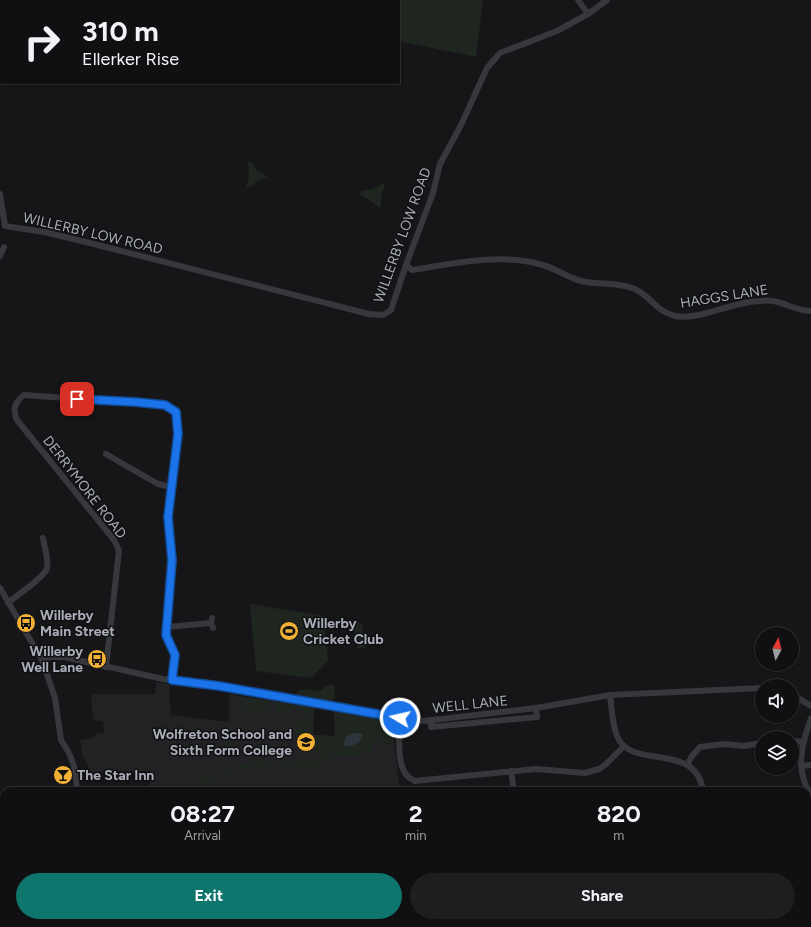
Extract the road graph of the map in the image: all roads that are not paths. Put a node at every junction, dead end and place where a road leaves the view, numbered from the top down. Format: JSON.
{"nodes":[{"id":1,"x":578,"y":0,"type":"edge"},
{"id":2,"x":607,"y":0,"type":"edge"},
{"id":3,"x":588,"y":14,"type":"junction"},
{"id":4,"x":0,"y":194,"type":"edge"},
{"id":5,"x":4,"y":247,"type":"dead end"},
{"id":6,"x":0,"y":256,"type":"edge"},
{"id":7,"x":406,"y":265,"type":"junction"},
{"id":8,"x":412,"y":270,"type":"junction"},
{"id":9,"x":401,"y":277,"type":"junction"},
{"id":10,"x":811,"y":311,"type":"edge"},
{"id":11,"x":104,"y":453,"type":"dead end"},
{"id":12,"x":172,"y":487,"type":"junction"},
{"id":13,"x":43,"y":538,"type":"dead end"},
{"id":14,"x":0,"y":588,"type":"edge"},
{"id":15,"x":8,"y":603,"type":"junction"},
{"id":16,"x":212,"y":623,"type":"dead end"},
{"id":17,"x":167,"y":627,"type":"junction"},
{"id":18,"x":42,"y":660,"type":"junction"},
{"id":19,"x":106,"y":667,"type":"junction"},
{"id":20,"x":172,"y":680,"type":"junction"},
{"id":21,"x":755,"y":688,"type":"edge"},
{"id":22,"x":610,"y":695,"type":"junction"},
{"id":23,"x":799,"y":698,"type":"edge"},
{"id":24,"x":811,"y":706,"type":"edge"},
{"id":25,"x":536,"y":708,"type":"junction"},
{"id":26,"x":400,"y":718,"type":"junction"},
{"id":27,"x":811,"y":718,"type":"edge"},
{"id":28,"x":431,"y":720,"type":"junction"},
{"id":29,"x":799,"y":742,"type":"edge"},
{"id":30,"x":803,"y":742,"type":"junction"},
{"id":31,"x":755,"y":744,"type":"edge"},
{"id":32,"x":624,"y":746,"type":"junction"},
{"id":33,"x":687,"y":765,"type":"junction"},
{"id":34,"x":811,"y":765,"type":"edge"},
{"id":35,"x":801,"y":766,"type":"junction"},
{"id":36,"x":512,"y":771,"type":"junction"},
{"id":37,"x":77,"y":787,"type":"edge"},
{"id":38,"x":514,"y":787,"type":"edge"},
{"id":39,"x":702,"y":787,"type":"edge"},
{"id":40,"x":807,"y":787,"type":"edge"}],
"edges":[{"from":1,"to":3,"type":"street"},
{"from":2,"to":3,"type":"street","name":"WILLERBY LOW ROAD"},
{"from":3,"to":7,"type":"street","name":"WILLERBY LOW ROAD"},
{"from":4,"to":9,"type":"street","name":"WILLERBY LOW ROAD"},
{"from":5,"to":6,"type":"street"},
{"from":7,"to":8,"type":"street"},
{"from":7,"to":9,"type":"street","name":"WILLERBY LOW ROAD"},
{"from":8,"to":9,"type":"street","name":"HAGGS LANE"},
{"from":8,"to":10,"type":"street","name":"HAGGS LANE"},
{"from":11,"to":12,"type":"street"},
{"from":12,"to":17,"type":"street"},
{"from":12,"to":19,"type":"street","name":"DERRYMORE ROAD"},
{"from":13,"to":15,"type":"street"},
{"from":14,"to":15,"type":"street"},
{"from":15,"to":18,"type":"street"},
{"from":16,"to":17,"type":"street"},
{"from":17,"to":20,"type":"street"},
{"from":18,"to":19,"type":"street","name":"WELL LANE"},
{"from":18,"to":37,"type":"street"},
{"from":19,"to":20,"type":"street","name":"WELL LANE"},
{"from":20,"to":26,"type":"street","name":"WELL LANE"},
{"from":21,"to":22,"type":"street","name":"WELL LANE"},
{"from":22,"to":25,"type":"street","name":"WELL LANE"},
{"from":22,"to":32,"type":"street"},
{"from":23,"to":24,"type":"street"},
{"from":25,"to":28,"type":"street","name":"WELL LANE"},
{"from":25,"to":28,"type":"street"},
{"from":26,"to":28,"type":"street","name":"WELL LANE"},
{"from":26,"to":36,"type":"street"},
{"from":27,"to":30,"type":"street"},
{"from":29,"to":30,"type":"street"},
{"from":30,"to":35,"type":"street"},
{"from":31,"to":33,"type":"street"},
{"from":32,"to":33,"type":"street"},
{"from":32,"to":36,"type":"street"},
{"from":33,"to":39,"type":"street"},
{"from":34,"to":35,"type":"street"},
{"from":35,"to":40,"type":"street"},
{"from":36,"to":38,"type":"street"}]}
